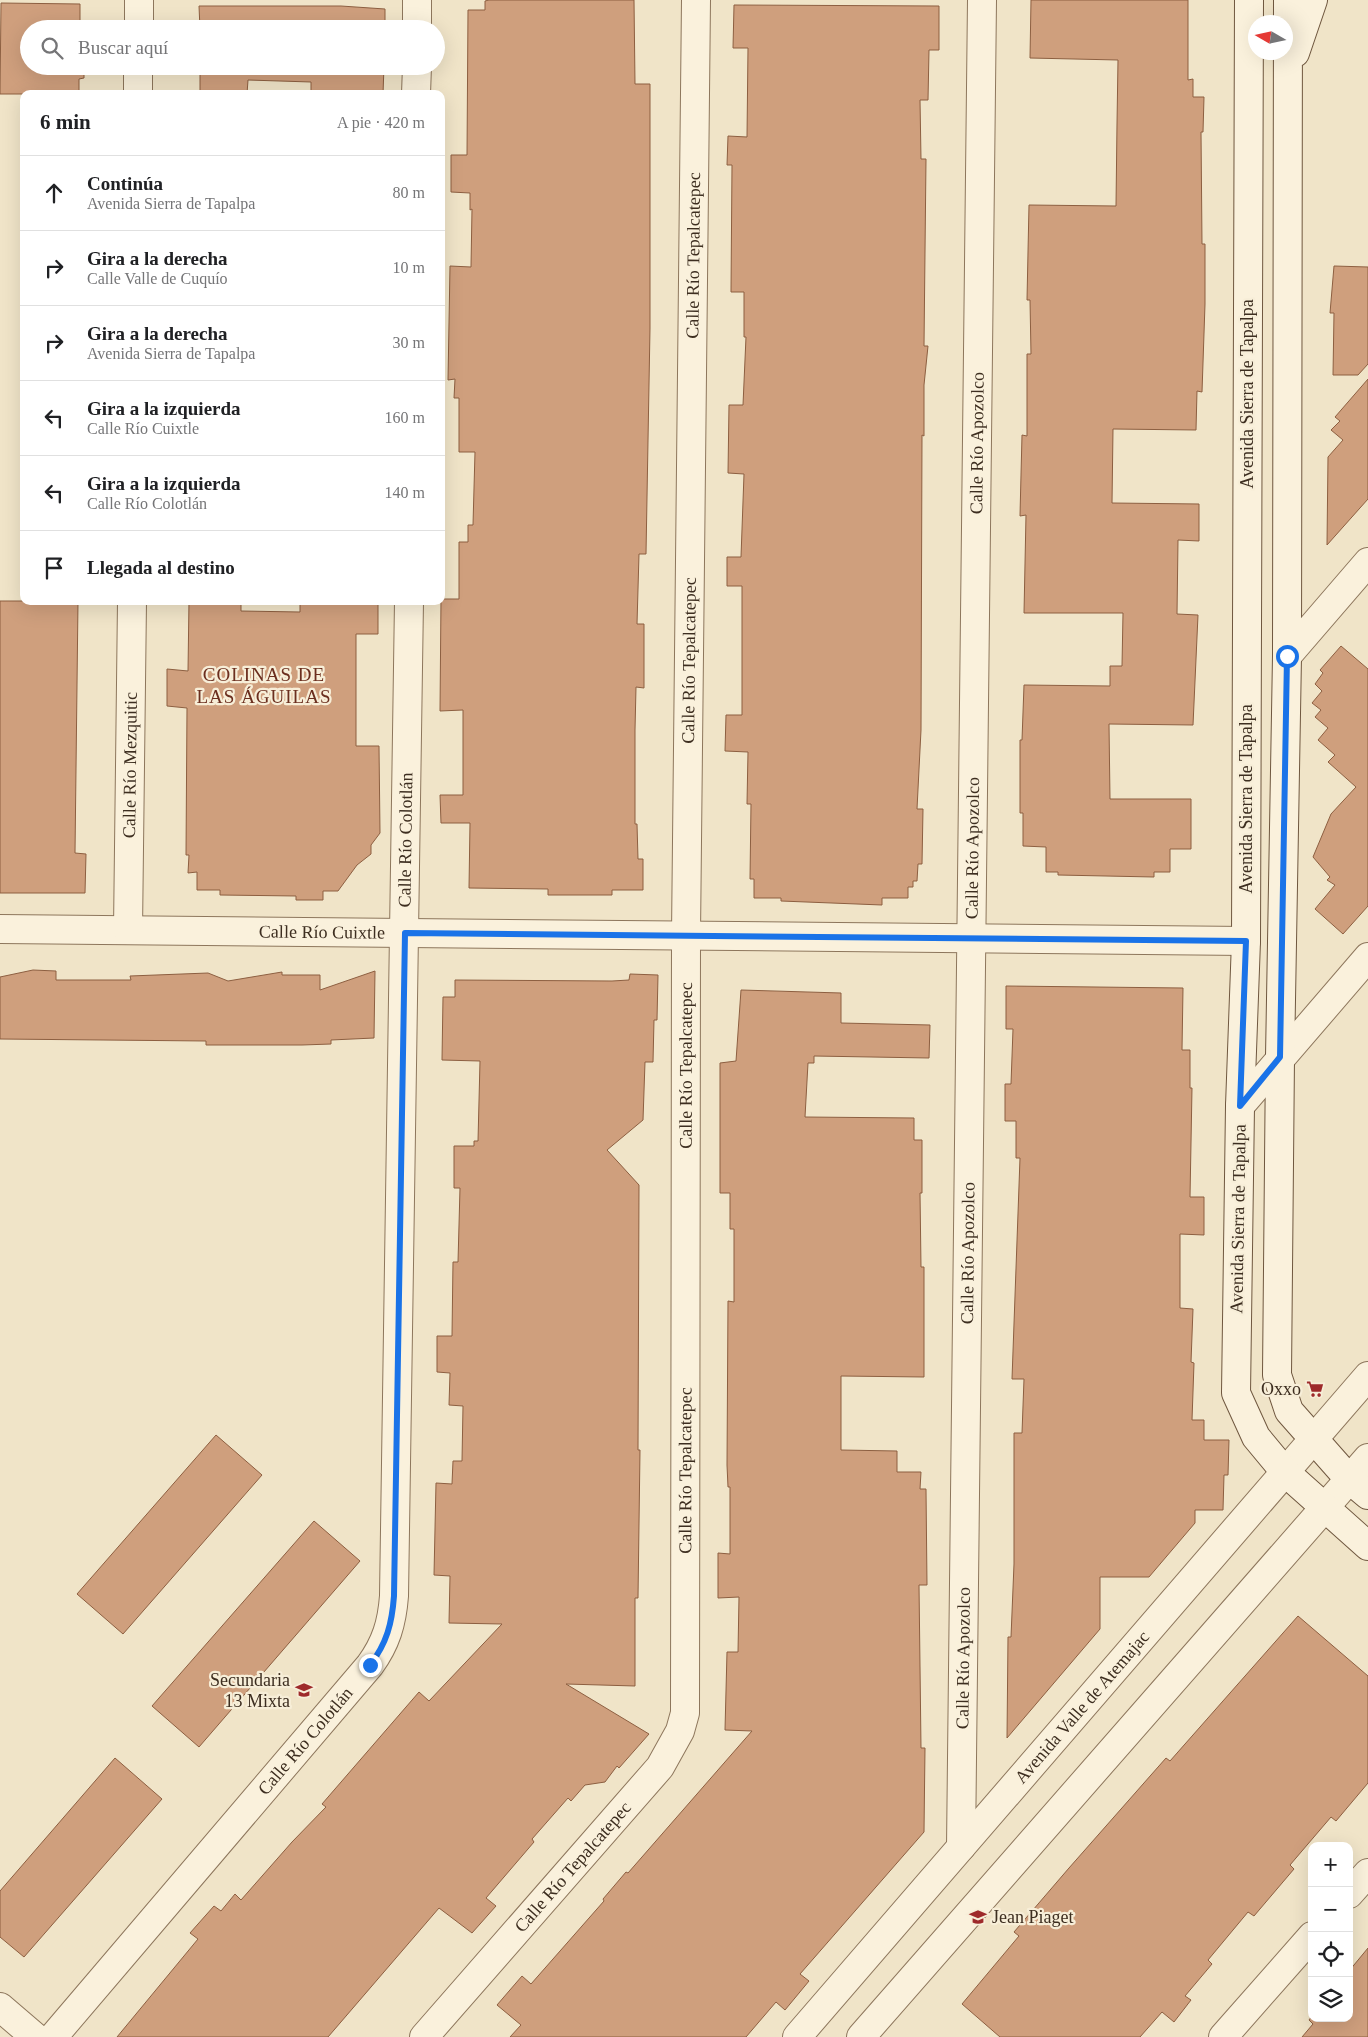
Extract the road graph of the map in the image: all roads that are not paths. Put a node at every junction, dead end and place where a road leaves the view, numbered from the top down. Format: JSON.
{"nodes":[{"id":1,"x":139,"y":0,"type":"edge"},
{"id":2,"x":417,"y":0,"type":"edge"},
{"id":3,"x":696,"y":0,"type":"edge"},
{"id":4,"x":982,"y":0,"type":"edge"},
{"id":5,"x":1240,"y":0,"type":"edge"},
{"id":6,"x":1248,"y":0,"type":"edge"},
{"id":7,"x":1288,"y":0,"type":"edge"},
{"id":8,"x":1313,"y":0,"type":"edge"},
{"id":9,"x":1248,"y":15,"type":"edge"},
{"id":10,"x":138,"y":20,"type":"edge"},
{"id":11,"x":417,"y":20,"type":"edge"},
{"id":12,"x":1248,"y":28,"type":"joint"},
{"id":13,"x":1288,"y":74,"type":"junction"},
{"id":14,"x":138,"y":75,"type":"edge"},
{"id":15,"x":416,"y":75,"type":"edge"},
{"id":16,"x":138,"y":90,"type":"edge"},
{"id":17,"x":416,"y":90,"type":"edge"},
{"id":18,"x":1368,"y":562,"type":"edge"},
{"id":19,"x":132,"y":605,"type":"edge"},
{"id":20,"x":409,"y":605,"type":"edge"},
{"id":21,"x":1287,"y":656,"type":"junction"},
{"id":22,"x":0,"y":929,"type":"edge"},
{"id":23,"x":128,"y":930,"type":"junction"},
{"id":24,"x":405,"y":933,"type":"junction"},
{"id":25,"x":686,"y":935,"type":"junction"},
{"id":26,"x":972,"y":938,"type":"junction"},
{"id":27,"x":1246,"y":941,"type":"junction"},
{"id":28,"x":1368,"y":957,"type":"edge"},
{"id":29,"x":1280,"y":1057,"type":"junction"},
{"id":30,"x":1240,"y":1106,"type":"junction"},
{"id":31,"x":1368,"y":1376,"type":"edge"},
{"id":32,"x":1313,"y":1440,"type":"junction"},
{"id":33,"x":1368,"y":1458,"type":"edge"},
{"id":34,"x":1286,"y":1472,"type":"junction"},
{"id":35,"x":1359,"y":1487,"type":"edge"},
{"id":36,"x":1325,"y":1507,"type":"junction"},
{"id":37,"x":1368,"y":1546,"type":"edge"},
{"id":38,"x":961,"y":1847,"type":"junction"},
{"id":39,"x":1368,"y":1873,"type":"edge"},
{"id":40,"x":1353,"y":1890,"type":"edge"},
{"id":41,"x":1308,"y":1941,"type":"edge"},
{"id":42,"x":0,"y":2007,"type":"edge"},
{"id":43,"x":35,"y":2037,"type":"edge"},
{"id":44,"x":53,"y":2037,"type":"edge"},
{"id":45,"x":424,"y":2037,"type":"edge"},
{"id":46,"x":797,"y":2037,"type":"edge"},
{"id":47,"x":861,"y":2037,"type":"edge"},
{"id":48,"x":1223,"y":2037,"type":"edge"}],
"edges":[{"from":1,"to":10,"type":"street"},
{"from":2,"to":11,"type":"street"},
{"from":3,"to":25,"type":"street","name":"Calle Río Tepalcatepec"},
{"from":4,"to":26,"type":"street","name":"Calle Río Apozolco"},
{"from":5,"to":12,"type":"street"},
{"from":6,"to":9,"type":"street","name":"Avenida Sierra de Tapalpa"},
{"from":7,"to":13,"type":"street","name":"Avenida Sierra de Tapalpa"},
{"from":8,"to":13,"type":"street"},
{"from":12,"to":27,"type":"street","name":"Avenida Sierra de Tapalpa"},
{"from":13,"to":21,"type":"street","name":"Avenida Sierra de Tapalpa"},
{"from":14,"to":16,"type":"street"},
{"from":15,"to":17,"type":"street"},
{"from":18,"to":21,"type":"street"},
{"from":19,"to":23,"type":"street","name":"Calle Río Mezquitic"},
{"from":20,"to":24,"type":"street","name":"Calle Río Colotlán"},
{"from":21,"to":29,"type":"street","name":"Avenida Sierra de Tapalpa"},
{"from":22,"to":23,"type":"street","name":"Calle Río Cuixtle"},
{"from":23,"to":24,"type":"street","name":"Calle Río Cuixtle"},
{"from":24,"to":25,"type":"street","name":"Calle Río Cuixtle"},
{"from":24,"to":44,"type":"street","name":"Calle Río Colotlán"},
{"from":25,"to":26,"type":"street","name":"Calle Río Cuixtle"},
{"from":25,"to":45,"type":"street","name":"Calle Río Tepalcatepec"},
{"from":26,"to":27,"type":"street","name":"Calle Río Cuixtle"},
{"from":26,"to":38,"type":"street","name":"Calle Río Apozolco"},
{"from":27,"to":30,"type":"street","name":"Avenida Sierra de Tapalpa"},
{"from":28,"to":29,"type":"street"},
{"from":29,"to":30,"type":"street"},
{"from":29,"to":32,"type":"street","name":"Avenida Sierra de Tapalpa"},
{"from":30,"to":34,"type":"street","name":"Avenida Sierra de Tapalpa"},
{"from":31,"to":32,"type":"street","name":"Avenida Valle de Atemajac"},
{"from":32,"to":34,"type":"street","name":"Avenida Valle de Atemajac"},
{"from":32,"to":35,"type":"street","name":"Avenida Sierra de Tapalpa"},
{"from":33,"to":35,"type":"street"},
{"from":34,"to":36,"type":"street","name":"Avenida Sierra de Tapalpa"},
{"from":34,"to":38,"type":"street","name":"Avenida Valle de Atemajac"},
{"from":35,"to":36,"type":"street"},
{"from":36,"to":37,"type":"street","name":"Avenida Sierra de Tapalpa"},
{"from":36,"to":47,"type":"street"},
{"from":38,"to":46,"type":"street","name":"Avenida Valle de Atemajac"},
{"from":39,"to":40,"type":"street"},
{"from":41,"to":48,"type":"street"},
{"from":42,"to":43,"type":"street"}]}
